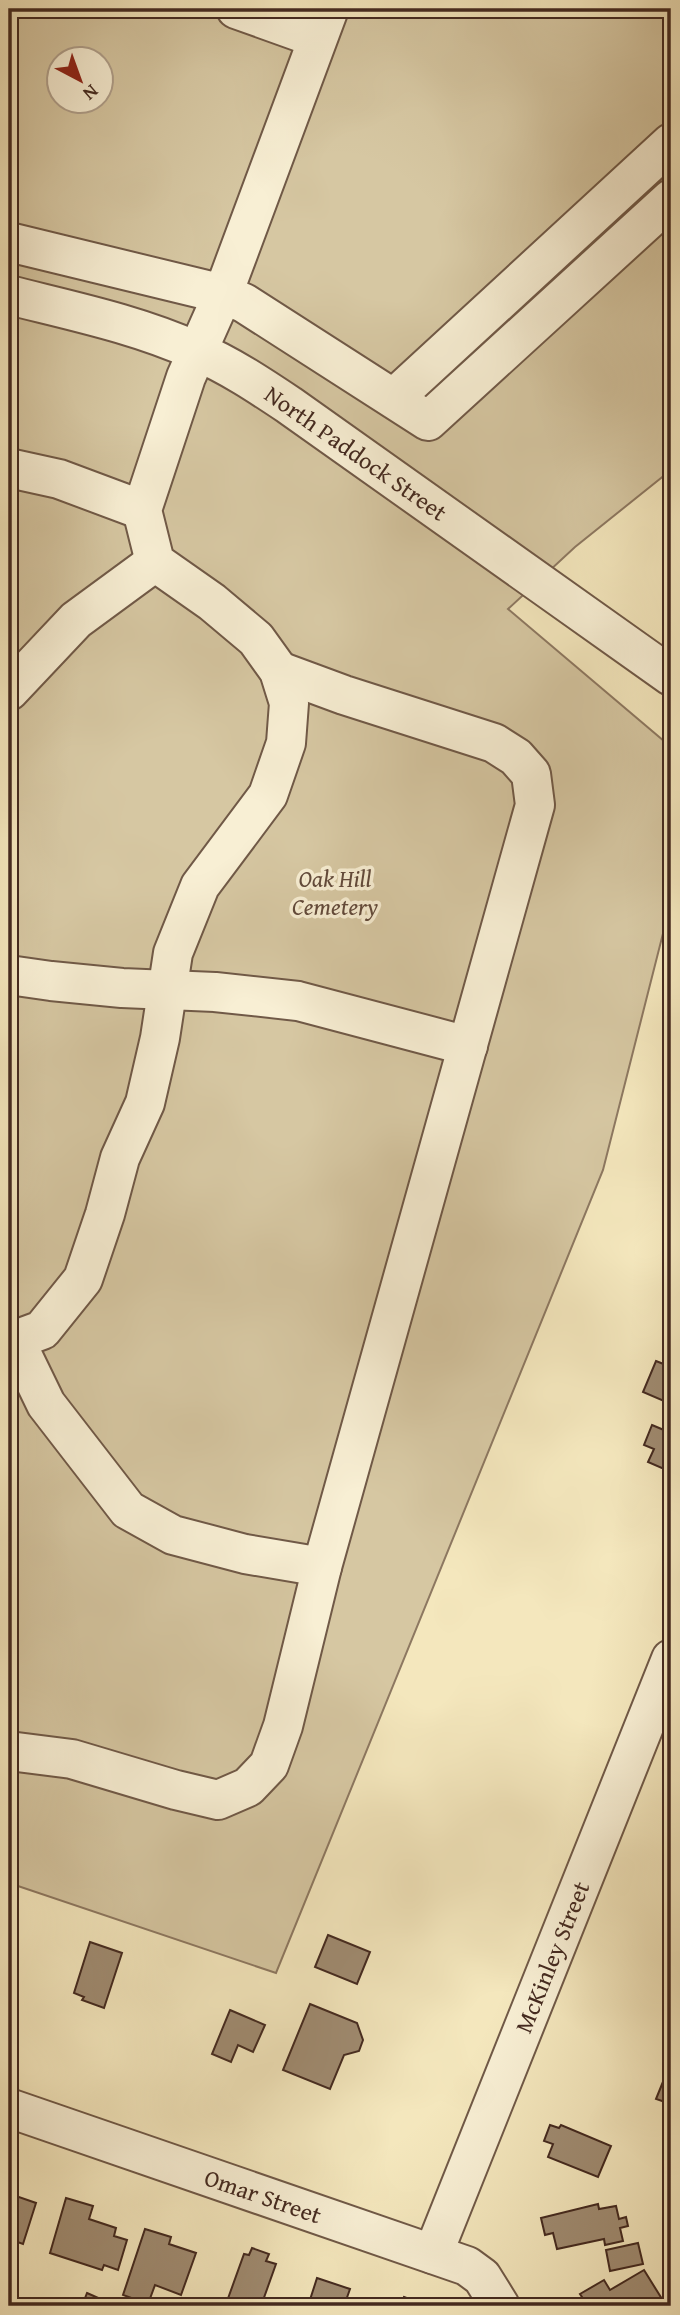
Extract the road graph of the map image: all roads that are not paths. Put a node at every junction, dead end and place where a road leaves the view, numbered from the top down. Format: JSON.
{"nodes":[{"id":1,"x":236,"y":9,"type":"edge"},
{"id":2,"x":323,"y":24,"type":"edge"},
{"id":3,"x":671,"y":143,"type":"edge"},
{"id":4,"x":671,"y":199,"type":"edge"},
{"id":5,"x":9,"y":242,"type":"edge"},
{"id":6,"x":223,"y":294,"type":"junction"},
{"id":7,"x":9,"y":295,"type":"edge"},
{"id":8,"x":197,"y":351,"type":"junction"},
{"id":9,"x":394,"y":398,"type":"junction"},
{"id":10,"x":9,"y":468,"type":"edge"},
{"id":11,"x":142,"y":510,"type":"junction"},
{"id":12,"x":155,"y":562,"type":"junction"},
{"id":13,"x":279,"y":671,"type":"junction"},
{"id":14,"x":671,"y":676,"type":"edge"},
{"id":15,"x":9,"y":691,"type":"edge"},
{"id":16,"x":9,"y":975,"type":"edge"},
{"id":17,"x":168,"y":990,"type":"junction"},
{"id":18,"x":468,"y":1046,"type":"junction"},
{"id":19,"x":12,"y":1340,"type":"edge"},
{"id":20,"x":322,"y":1567,"type":"junction"},
{"id":21,"x":671,"y":1659,"type":"edge"},
{"id":22,"x":9,"y":1751,"type":"edge"},
{"id":23,"x":9,"y":2108,"type":"edge"},
{"id":24,"x":433,"y":2254,"type":"junction"},
{"id":25,"x":500,"y":2306,"type":"edge"}],
"edges":[{"from":1,"to":2,"type":"street"},
{"from":2,"to":6,"type":"street"},
{"from":3,"to":9,"type":"street"},
{"from":4,"to":9,"type":"street"},
{"from":5,"to":6,"type":"street"},
{"from":6,"to":8,"type":"street"},
{"from":6,"to":9,"type":"street"},
{"from":7,"to":8,"type":"street","name":"North Paddock Street"},
{"from":8,"to":11,"type":"street"},
{"from":8,"to":14,"type":"street","name":"North Paddock Street"},
{"from":10,"to":11,"type":"street"},
{"from":11,"to":12,"type":"street"},
{"from":12,"to":13,"type":"street"},
{"from":12,"to":15,"type":"street"},
{"from":13,"to":17,"type":"street"},
{"from":13,"to":18,"type":"street"},
{"from":16,"to":17,"type":"street"},
{"from":17,"to":18,"type":"street"},
{"from":17,"to":19,"type":"street"},
{"from":18,"to":20,"type":"street"},
{"from":19,"to":20,"type":"street"},
{"from":20,"to":22,"type":"street"},
{"from":21,"to":24,"type":"street","name":"McKinley Street"},
{"from":23,"to":24,"type":"street","name":"Omar Street"},
{"from":24,"to":25,"type":"street","name":"Omar Street"}]}
